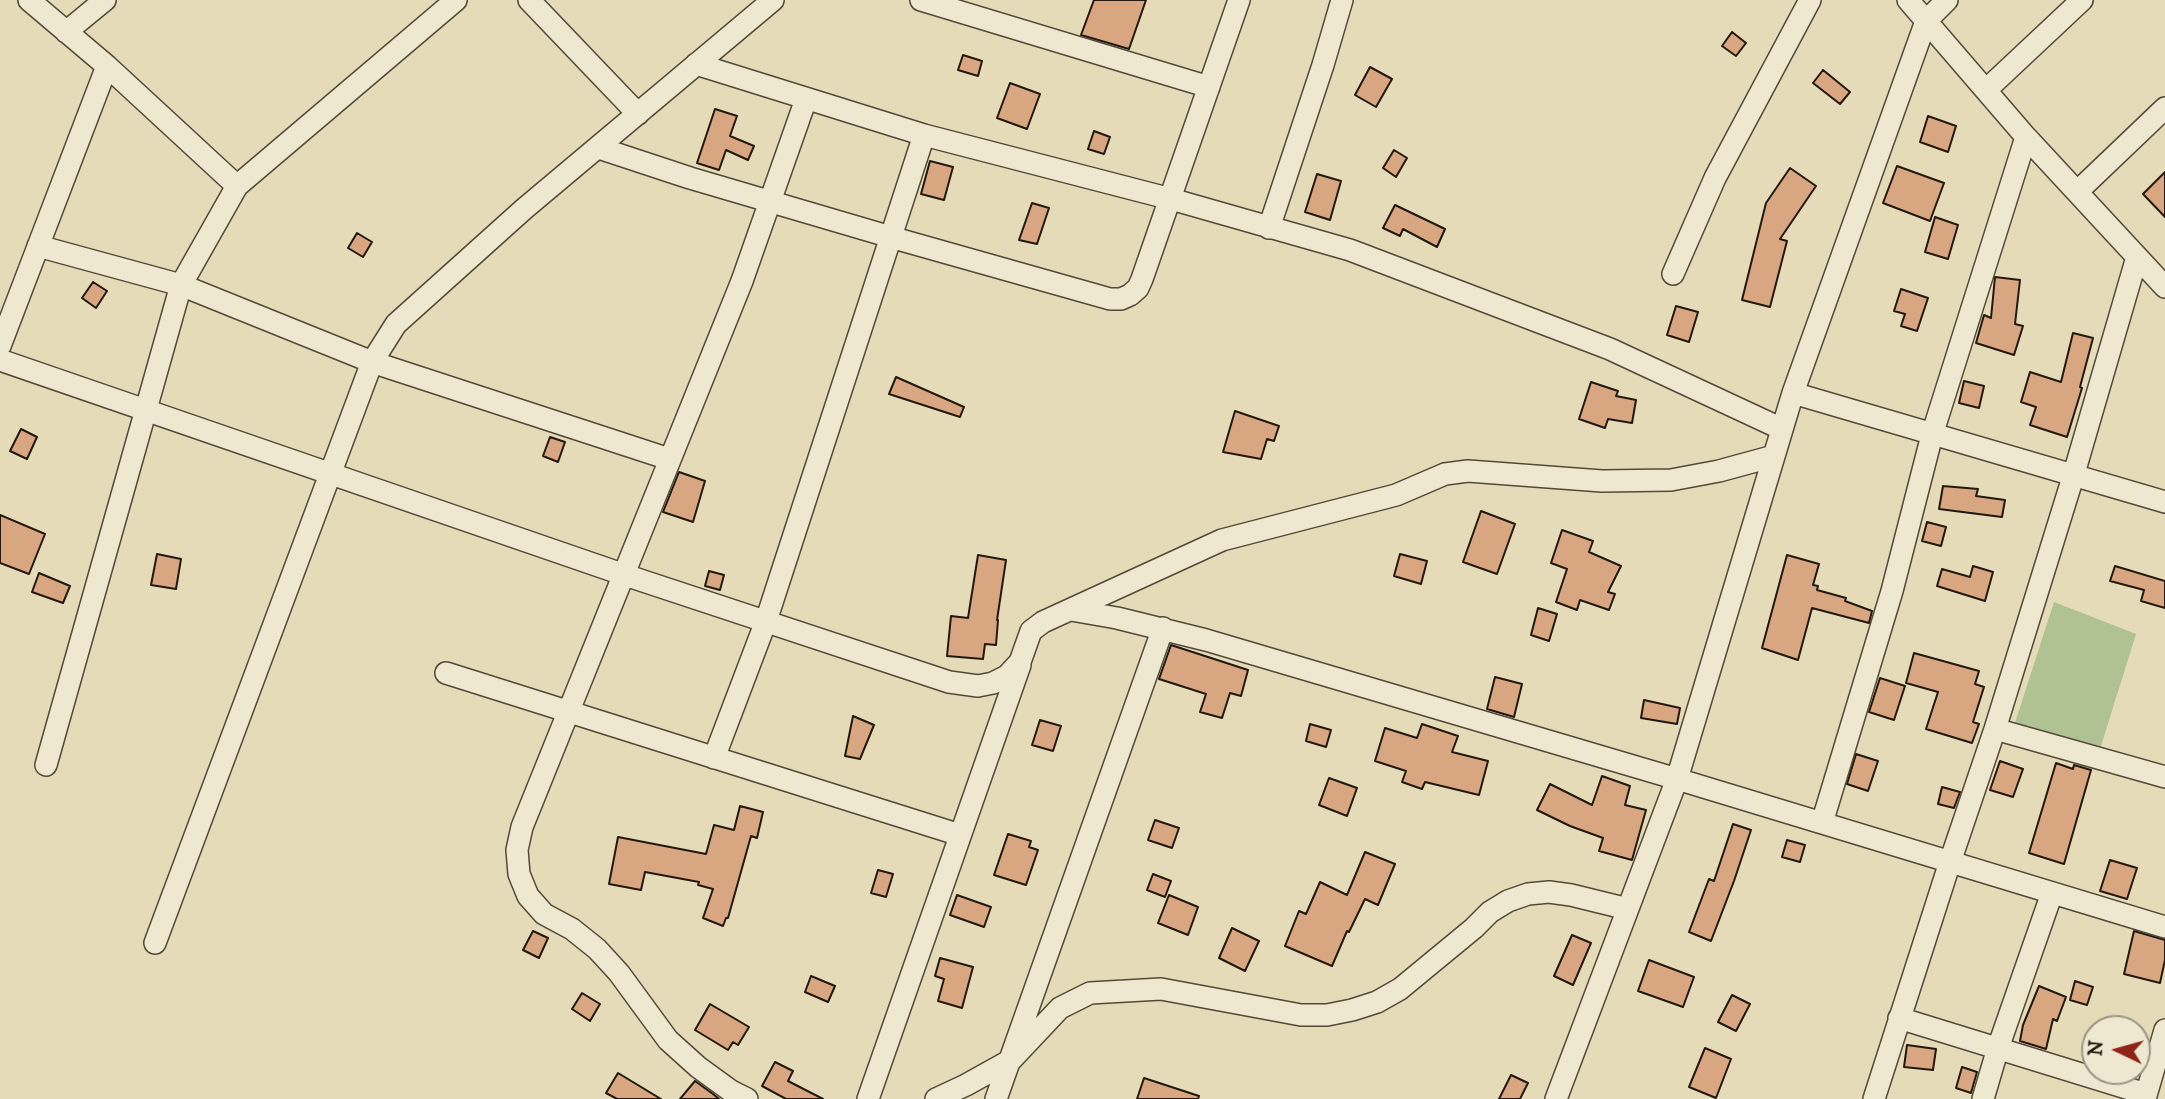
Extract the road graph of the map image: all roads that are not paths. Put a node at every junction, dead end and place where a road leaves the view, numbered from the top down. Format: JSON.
{"nodes":[{"id":1,"x":29,"y":0,"type":"edge"},
{"id":2,"x":105,"y":0,"type":"edge"},
{"id":3,"x":456,"y":0,"type":"edge"},
{"id":4,"x":529,"y":0,"type":"edge"},
{"id":5,"x":773,"y":0,"type":"edge"},
{"id":6,"x":921,"y":0,"type":"edge"},
{"id":7,"x":1239,"y":0,"type":"edge"},
{"id":8,"x":1342,"y":0,"type":"edge"},
{"id":9,"x":1810,"y":0,"type":"edge"},
{"id":10,"x":1908,"y":0,"type":"edge"},
{"id":11,"x":1947,"y":0,"type":"edge"},
{"id":12,"x":2082,"y":0,"type":"edge"},
{"id":13,"x":1926,"y":21,"type":"junction"},
{"id":14,"x":66,"y":32,"type":"junction"},
{"id":15,"x":696,"y":64,"type":"junction"},
{"id":16,"x":107,"y":66,"type":"junction"},
{"id":17,"x":1209,"y":87,"type":"junction"},
{"id":18,"x":1986,"y":90,"type":"junction"},
{"id":19,"x":806,"y":99,"type":"junction"},
{"id":20,"x":2165,"y":108,"type":"edge"},
{"id":21,"x":638,"y":114,"type":"junction"},
{"id":22,"x":924,"y":135,"type":"junction"},
{"id":23,"x":2026,"y":138,"type":"junction"},
{"id":24,"x":599,"y":148,"type":"junction"},
{"id":25,"x":237,"y":186,"type":"junction"},
{"id":26,"x":2077,"y":192,"type":"junction"},
{"id":27,"x":1171,"y":199,"type":"junction"},
{"id":28,"x":771,"y":202,"type":"junction"},
{"id":29,"x":1269,"y":228,"type":"junction"},
{"id":30,"x":890,"y":237,"type":"junction"},
{"id":31,"x":38,"y":246,"type":"junction"},
{"id":32,"x":2137,"y":257,"type":"junction"},
{"id":33,"x":1673,"y":274,"type":"dead end"},
{"id":34,"x":181,"y":285,"type":"junction"},
{"id":35,"x":2165,"y":287,"type":"edge"},
{"id":36,"x":0,"y":346,"type":"edge"},
{"id":37,"x":0,"y":360,"type":"edge"},
{"id":38,"x":372,"y":362,"type":"junction"},
{"id":39,"x":1793,"y":393,"type":"junction"},
{"id":40,"x":146,"y":411,"type":"junction"},
{"id":41,"x":1782,"y":429,"type":"junction"},
{"id":42,"x":1932,"y":435,"type":"junction"},
{"id":43,"x":1774,"y":456,"type":"junction"},
{"id":44,"x":669,"y":459,"type":"junction"},
{"id":45,"x":329,"y":473,"type":"junction"},
{"id":46,"x":2073,"y":477,"type":"junction"},
{"id":47,"x":2165,"y":502,"type":"edge"},
{"id":48,"x":622,"y":575,"type":"junction"},
{"id":49,"x":1071,"y":610,"type":"junction"},
{"id":50,"x":766,"y":621,"type":"junction"},
{"id":51,"x":1163,"y":628,"type":"junction"},
{"id":52,"x":1020,"y":662,"type":"junction"},
{"id":53,"x":446,"y":673,"type":"dead end"},
{"id":54,"x":570,"y":712,"type":"junction"},
{"id":55,"x":1995,"y":729,"type":"junction"},
{"id":56,"x":714,"y":758,"type":"junction"},
{"id":57,"x":47,"y":765,"type":"dead end"},
{"id":58,"x":2165,"y":777,"type":"edge"},
{"id":59,"x":1677,"y":779,"type":"junction"},
{"id":60,"x":1822,"y":823,"type":"junction"},
{"id":61,"x":960,"y":835,"type":"junction"},
{"id":62,"x":1950,"y":862,"type":"junction"},
{"id":63,"x":2052,"y":893,"type":"junction"},
{"id":64,"x":1628,"y":909,"type":"junction"},
{"id":65,"x":2165,"y":927,"type":"edge"},
{"id":66,"x":155,"y":943,"type":"dead end"},
{"id":67,"x":1899,"y":1018,"type":"junction"},
{"id":68,"x":2165,"y":1030,"type":"edge"},
{"id":69,"x":1998,"y":1048,"type":"junction"},
{"id":70,"x":1011,"y":1060,"type":"junction"},
{"id":71,"x":2146,"y":1097,"type":"edge"},
{"id":72,"x":747,"y":1099,"type":"edge"},
{"id":73,"x":868,"y":1099,"type":"edge"},
{"id":74,"x":936,"y":1099,"type":"edge"},
{"id":75,"x":996,"y":1099,"type":"edge"},
{"id":76,"x":1556,"y":1099,"type":"edge"},
{"id":77,"x":1874,"y":1099,"type":"edge"},
{"id":78,"x":1983,"y":1099,"type":"edge"}],
"edges":[{"from":1,"to":14,"type":"street"},
{"from":2,"to":14,"type":"street"},
{"from":3,"to":25,"type":"street"},
{"from":4,"to":21,"type":"street"},
{"from":5,"to":15,"type":"street"},
{"from":6,"to":17,"type":"street"},
{"from":7,"to":17,"type":"street"},
{"from":8,"to":29,"type":"street"},
{"from":9,"to":33,"type":"street"},
{"from":10,"to":13,"type":"street"},
{"from":11,"to":13,"type":"street"},
{"from":12,"to":18,"type":"street"},
{"from":13,"to":18,"type":"street"},
{"from":13,"to":39,"type":"street"},
{"from":14,"to":16,"type":"street"},
{"from":15,"to":19,"type":"street"},
{"from":15,"to":21,"type":"street"},
{"from":16,"to":25,"type":"street"},
{"from":16,"to":31,"type":"street"},
{"from":17,"to":27,"type":"street"},
{"from":18,"to":23,"type":"street"},
{"from":19,"to":22,"type":"street"},
{"from":19,"to":28,"type":"street"},
{"from":20,"to":26,"type":"street"},
{"from":21,"to":24,"type":"street"},
{"from":22,"to":27,"type":"street"},
{"from":22,"to":30,"type":"street"},
{"from":23,"to":26,"type":"street"},
{"from":23,"to":42,"type":"street"},
{"from":24,"to":28,"type":"street"},
{"from":24,"to":38,"type":"street"},
{"from":25,"to":34,"type":"street"},
{"from":26,"to":32,"type":"street"},
{"from":27,"to":29,"type":"street"},
{"from":27,"to":30,"type":"street"},
{"from":28,"to":30,"type":"street"},
{"from":28,"to":44,"type":"street"},
{"from":29,"to":41,"type":"street"},
{"from":30,"to":50,"type":"street"},
{"from":31,"to":34,"type":"street"},
{"from":31,"to":36,"type":"street"},
{"from":32,"to":35,"type":"street"},
{"from":32,"to":46,"type":"street"},
{"from":34,"to":38,"type":"street"},
{"from":34,"to":40,"type":"street"},
{"from":37,"to":40,"type":"street"},
{"from":38,"to":44,"type":"street"},
{"from":38,"to":45,"type":"street"},
{"from":39,"to":41,"type":"street"},
{"from":39,"to":42,"type":"street"},
{"from":40,"to":45,"type":"street"},
{"from":40,"to":57,"type":"street"},
{"from":41,"to":43,"type":"street"},
{"from":42,"to":46,"type":"street"},
{"from":42,"to":60,"type":"street"},
{"from":43,"to":49,"type":"street"},
{"from":43,"to":59,"type":"street"},
{"from":44,"to":48,"type":"street"},
{"from":45,"to":48,"type":"street"},
{"from":45,"to":66,"type":"street"},
{"from":46,"to":47,"type":"street"},
{"from":46,"to":55,"type":"street"},
{"from":48,"to":50,"type":"street"},
{"from":48,"to":54,"type":"street"},
{"from":49,"to":51,"type":"street"},
{"from":49,"to":52,"type":"street"},
{"from":50,"to":52,"type":"street"},
{"from":50,"to":56,"type":"street"},
{"from":51,"to":59,"type":"street"},
{"from":51,"to":70,"type":"street"},
{"from":52,"to":61,"type":"street"},
{"from":53,"to":54,"type":"street"},
{"from":54,"to":56,"type":"street"},
{"from":54,"to":72,"type":"street"},
{"from":55,"to":58,"type":"street"},
{"from":55,"to":62,"type":"street"},
{"from":56,"to":61,"type":"street"},
{"from":59,"to":60,"type":"street"},
{"from":59,"to":64,"type":"street"},
{"from":60,"to":62,"type":"street"},
{"from":61,"to":73,"type":"street"},
{"from":62,"to":63,"type":"street"},
{"from":62,"to":67,"type":"street"},
{"from":63,"to":65,"type":"street"},
{"from":63,"to":69,"type":"street"},
{"from":64,"to":70,"type":"street"},
{"from":64,"to":76,"type":"street"},
{"from":67,"to":69,"type":"street"},
{"from":67,"to":77,"type":"street"},
{"from":68,"to":71,"type":"street"},
{"from":69,"to":71,"type":"street"},
{"from":69,"to":78,"type":"street"},
{"from":70,"to":74,"type":"street"},
{"from":70,"to":75,"type":"street"}]}
